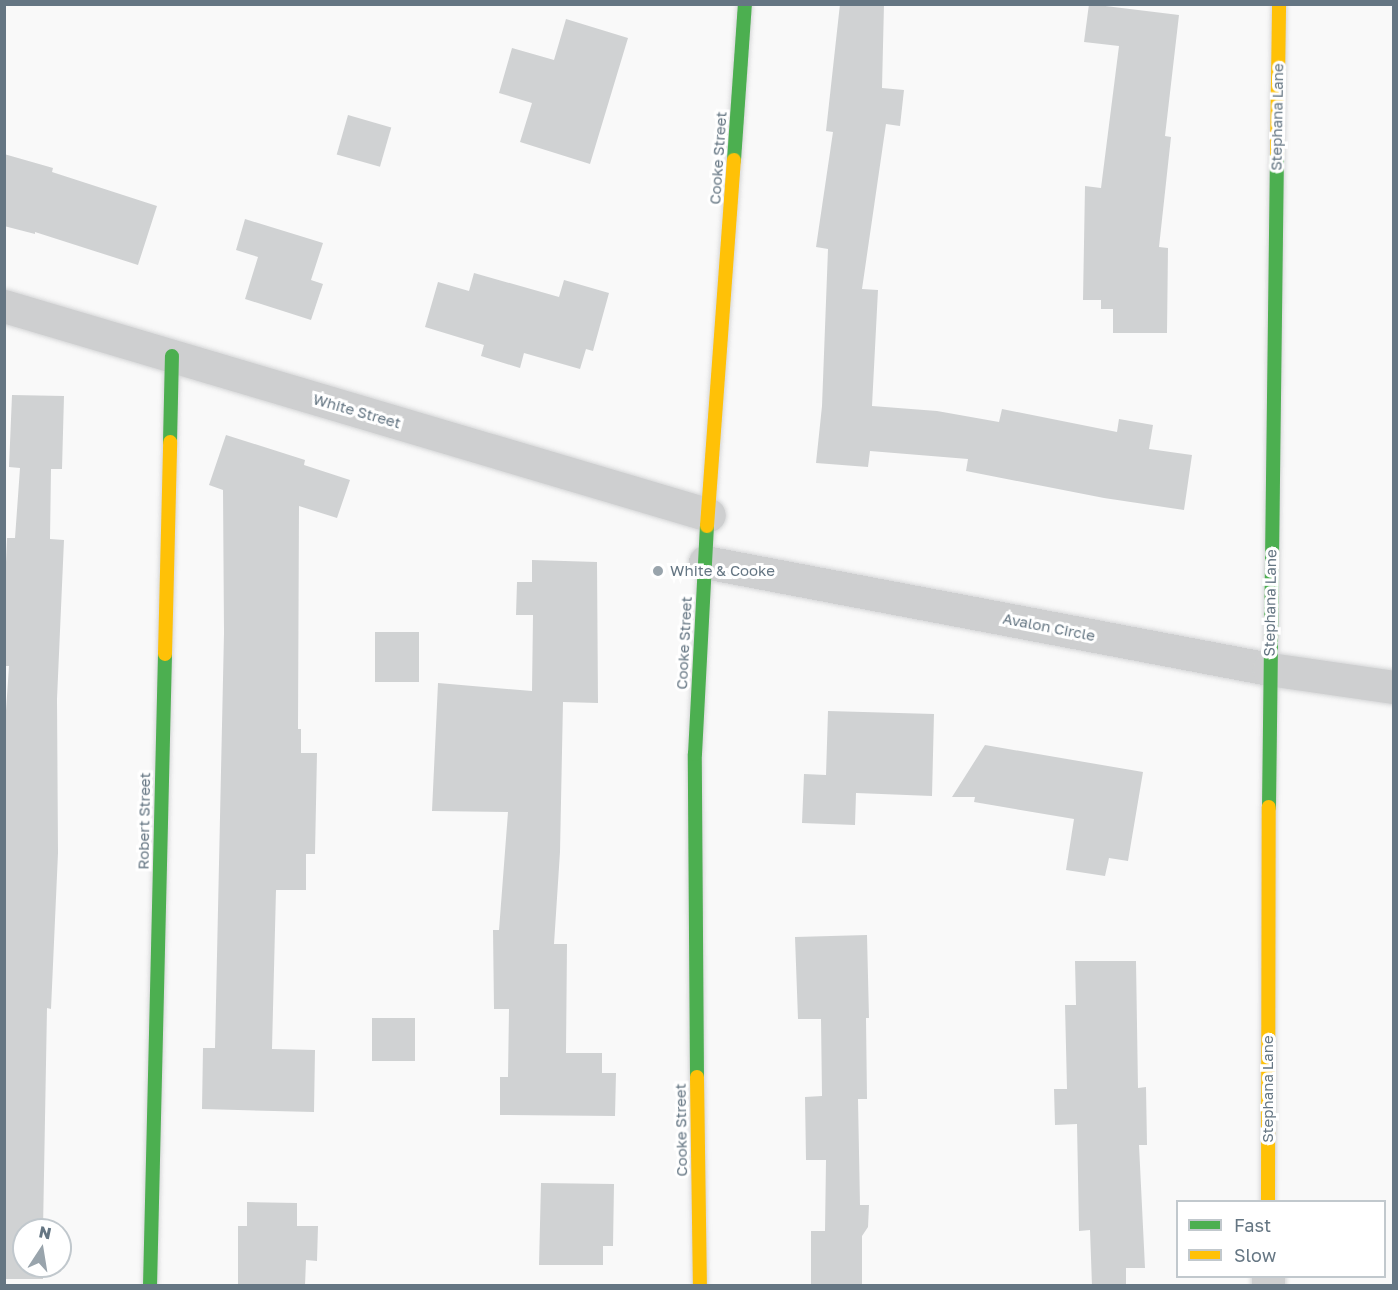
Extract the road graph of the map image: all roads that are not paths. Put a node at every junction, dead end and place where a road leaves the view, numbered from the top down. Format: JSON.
{"nodes":[{"id":1,"x":745,"y":4,"type":"edge"},
{"id":2,"x":1279,"y":4,"type":"edge"},
{"id":3,"x":4,"y":306,"type":"edge"},
{"id":4,"x":172,"y":356,"type":"junction"},
{"id":5,"x":709,"y":515,"type":"junction"},
{"id":6,"x":705,"y":562,"type":"junction"},
{"id":7,"x":1269,"y":669,"type":"junction"},
{"id":8,"x":1394,"y":687,"type":"edge"},
{"id":9,"x":1268,"y":1200,"type":"edge"},
{"id":10,"x":150,"y":1286,"type":"edge"},
{"id":11,"x":700,"y":1286,"type":"edge"}],
"edges":[{"from":1,"to":5,"type":"street","name":"Cooke Street"},
{"from":2,"to":7,"type":"street","name":"Stephana Lane"},
{"from":3,"to":4,"type":"street","name":"White Street"},
{"from":4,"to":5,"type":"street","name":"White Street"},
{"from":4,"to":10,"type":"street","name":"Robert Street"},
{"from":5,"to":6,"type":"street","name":"Cooke Street"},
{"from":6,"to":7,"type":"street","name":"Avalon Circle"},
{"from":6,"to":11,"type":"street","name":"Cooke Street"},
{"from":7,"to":8,"type":"street","name":"Avalon Circle"},
{"from":7,"to":9,"type":"street","name":"Stephana Lane"}]}
